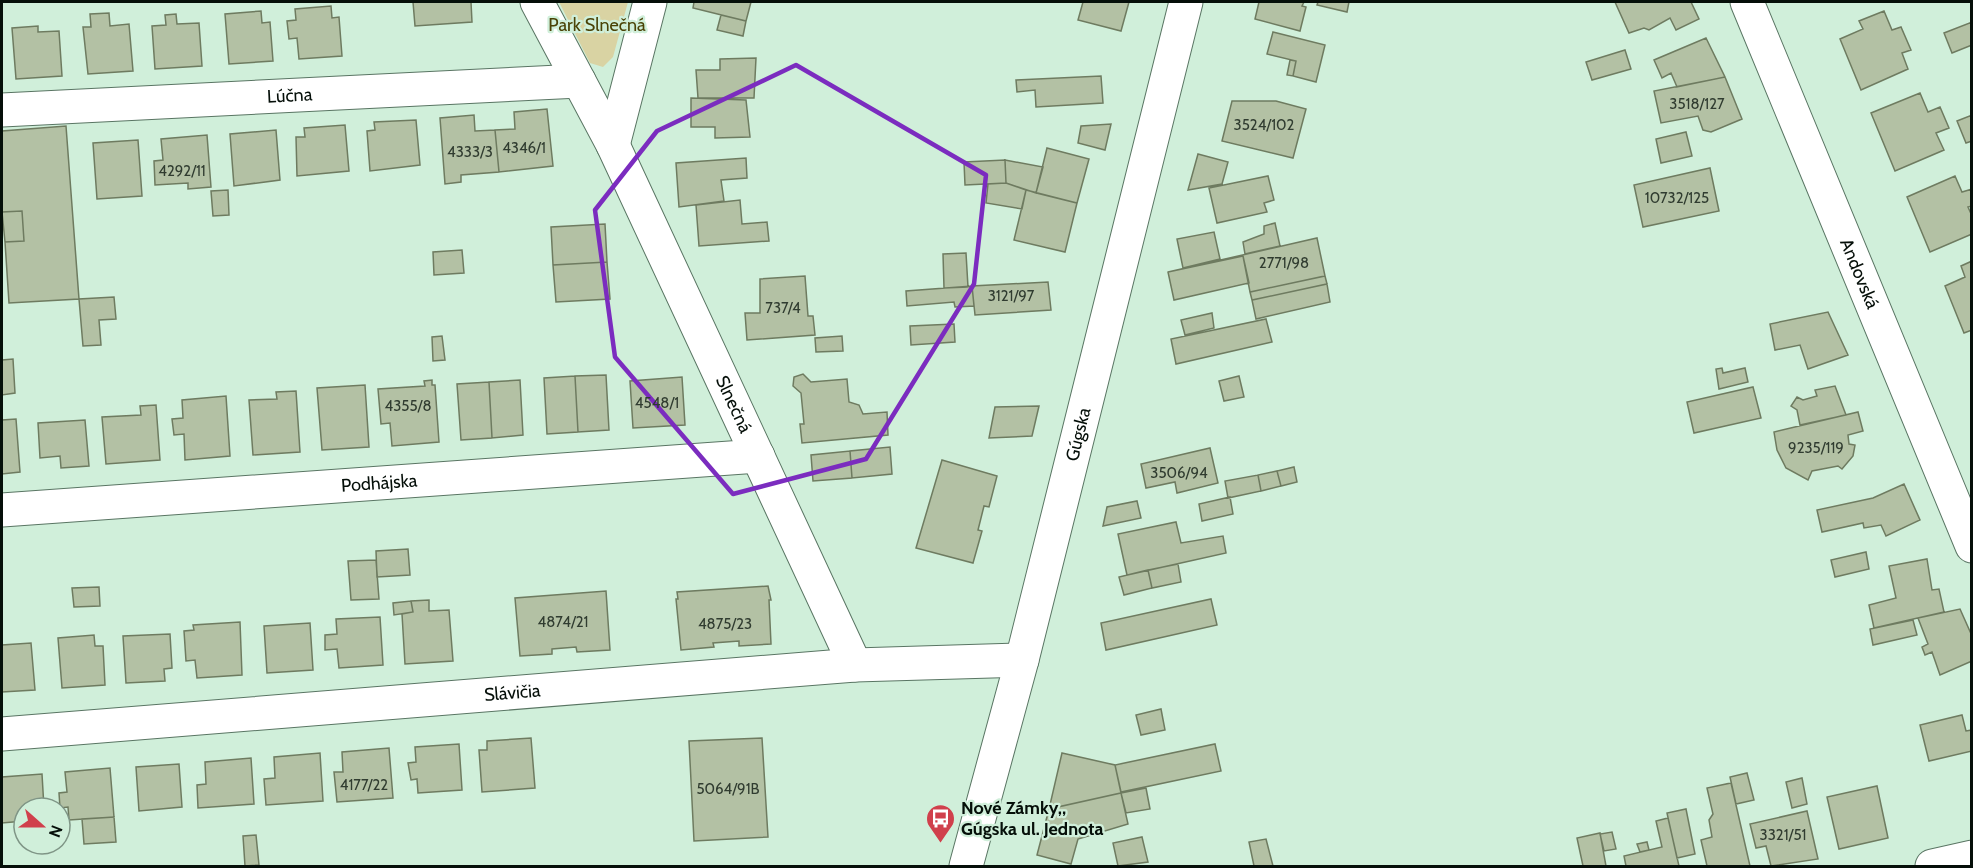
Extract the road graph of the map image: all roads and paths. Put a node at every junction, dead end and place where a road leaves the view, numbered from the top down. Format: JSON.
{"nodes":[{"id":1,"x":537,"y":2,"type":"edge"},
{"id":2,"x":650,"y":2,"type":"edge"},
{"id":3,"x":1186,"y":2,"type":"edge"},
{"id":4,"x":1748,"y":2,"type":"edge"},
{"id":5,"x":579,"y":81,"type":"junction"},
{"id":6,"x":2,"y":110,"type":"edge"},
{"id":7,"x":613,"y":145,"type":"junction"},
{"id":8,"x":758,"y":456,"type":"junction"},
{"id":9,"x":2,"y":510,"type":"edge"},
{"id":10,"x":1971,"y":546,"type":"edge"},
{"id":11,"x":1022,"y":660,"type":"junction"},
{"id":12,"x":855,"y":665,"type":"junction"},
{"id":13,"x":2,"y":734,"type":"edge"},
{"id":14,"x":1971,"y":857,"type":"edge"},
{"id":15,"x":966,"y":867,"type":"edge"},
{"id":16,"x":1932,"y":867,"type":"edge"}],
"edges":[{"from":1,"to":5,"type":"street","name":"Slnečná"},
{"from":2,"to":7,"type":"street"},
{"from":3,"to":11,"type":"street","name":"Gúgska"},
{"from":4,"to":10,"type":"street","name":"Andovská"},
{"from":5,"to":6,"type":"street","name":"Lúčna"},
{"from":5,"to":7,"type":"street","name":"Slnečná"},
{"from":7,"to":8,"type":"street","name":"Slnečná"},
{"from":8,"to":9,"type":"street","name":"Podhájska"},
{"from":8,"to":12,"type":"street","name":"Slnečná"},
{"from":11,"to":12,"type":"street","name":"Slávičia"},
{"from":11,"to":15,"type":"street","name":"Gúgska"},
{"from":12,"to":13,"type":"street","name":"Slávičia"},
{"from":14,"to":16,"type":"street"}]}
